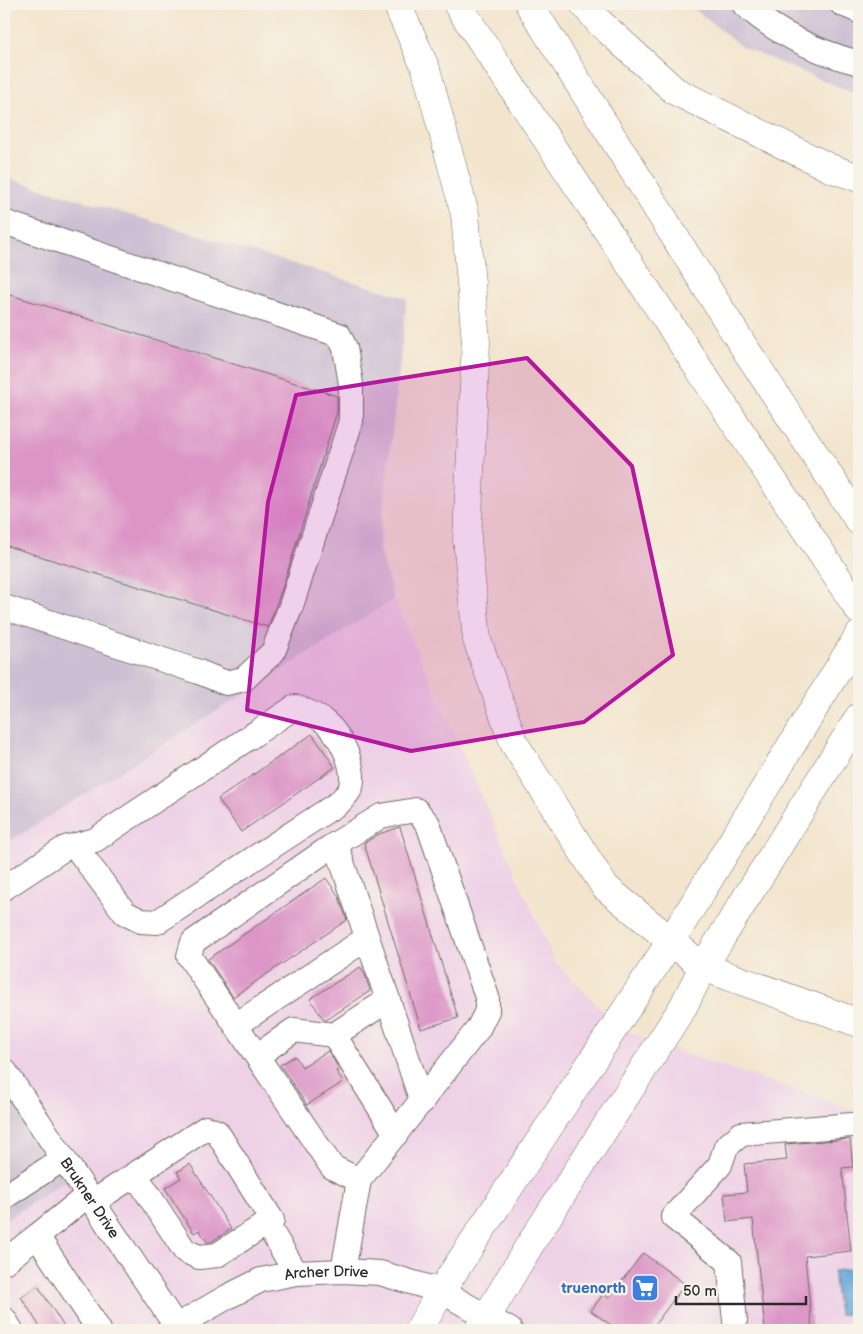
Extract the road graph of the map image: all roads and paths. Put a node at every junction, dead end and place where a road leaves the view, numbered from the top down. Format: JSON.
{"nodes":[{"id":1,"x":397,"y":4,"type":"edge"},
{"id":2,"x":457,"y":4,"type":"edge"},
{"id":3,"x":529,"y":4,"type":"edge"},
{"id":4,"x":584,"y":4,"type":"edge"},
{"id":5,"x":744,"y":4,"type":"edge"},
{"id":6,"x":842,"y":4,"type":"edge"},
{"id":7,"x":859,"y":11,"type":"edge"},
{"id":8,"x":859,"y":63,"type":"edge"},
{"id":9,"x":859,"y":178,"type":"edge"},
{"id":10,"x":4,"y":222,"type":"edge"},
{"id":11,"x":859,"y":521,"type":"edge"},
{"id":12,"x":4,"y":607,"type":"edge"},
{"id":13,"x":859,"y":610,"type":"edge"},
{"id":14,"x":859,"y":635,"type":"edge"},
{"id":15,"x":853,"y":727,"type":"edge"},
{"id":16,"x":336,"y":844,"type":"junction"},
{"id":17,"x":75,"y":846,"type":"junction"},
{"id":18,"x":4,"y":888,"type":"edge"},
{"id":19,"x":367,"y":938,"type":"junction"},
{"id":20,"x":671,"y":941,"type":"junction"},
{"id":21,"x":703,"y":967,"type":"junction"},
{"id":22,"x":388,"y":1000,"type":"junction"},
{"id":23,"x":859,"y":1023,"type":"edge"},
{"id":24,"x":236,"y":1025,"type":"junction"},
{"id":25,"x":334,"y":1035,"type":"junction"},
{"id":26,"x":257,"y":1056,"type":"junction"},
{"id":27,"x":4,"y":1070,"type":"edge"},
{"id":28,"x":422,"y":1102,"type":"junction"},
{"id":29,"x":852,"y":1125,"type":"dead end"},
{"id":30,"x":396,"y":1134,"type":"junction"},
{"id":31,"x":63,"y":1159,"type":"junction"},
{"id":32,"x":135,"y":1174,"type":"junction"},
{"id":33,"x":359,"y":1180,"type":"junction"},
{"id":34,"x":6,"y":1191,"type":"edge"},
{"id":35,"x":90,"y":1199,"type":"junction"},
{"id":36,"x":267,"y":1224,"type":"junction"},
{"id":37,"x":37,"y":1236,"type":"junction"},
{"id":38,"x":4,"y":1262,"type":"edge"},
{"id":39,"x":343,"y":1271,"type":"junction"},
{"id":40,"x":296,"y":1273,"type":"junction"},
{"id":41,"x":441,"y":1291,"type":"junction"},
{"id":42,"x":4,"y":1319,"type":"edge"},
{"id":43,"x":492,"y":1326,"type":"edge"},
{"id":44,"x":732,"y":1327,"type":"edge"},
{"id":45,"x":173,"y":1328,"type":"edge"},
{"id":46,"x":11,"y":1330,"type":"edge"},
{"id":47,"x":99,"y":1330,"type":"edge"},
{"id":48,"x":419,"y":1330,"type":"edge"}],
"edges":[{"from":1,"to":20,"type":"main road"},
{"from":2,"to":13,"type":"main road"},
{"from":3,"to":11,"type":"main road"},
{"from":4,"to":9,"type":"main road"},
{"from":5,"to":8,"type":"street"},
{"from":6,"to":7,"type":"street"},
{"from":10,"to":12,"type":"street"},
{"from":14,"to":20,"type":"main road"},
{"from":15,"to":21,"type":"main road"},
{"from":16,"to":19,"type":"street"},
{"from":16,"to":24,"type":"street"},
{"from":16,"to":28,"type":"street"},
{"from":17,"to":17,"type":"street"},
{"from":17,"to":18,"type":"street"},
{"from":19,"to":22,"type":"street"},
{"from":19,"to":24,"type":"street"},
{"from":20,"to":21,"type":"main road"},
{"from":20,"to":41,"type":"main road"},
{"from":21,"to":23,"type":"main road"},
{"from":21,"to":43,"type":"main road"},
{"from":22,"to":25,"type":"street"},
{"from":22,"to":28,"type":"street"},
{"from":24,"to":26,"type":"street"},
{"from":25,"to":26,"type":"street"},
{"from":25,"to":30,"type":"street"},
{"from":26,"to":33,"type":"street"},
{"from":27,"to":31,"type":"street","name":"Brukner Drive"},
{"from":28,"to":30,"type":"street"},
{"from":29,"to":44,"type":"street"},
{"from":30,"to":33,"type":"street"},
{"from":31,"to":34,"type":"street"},
{"from":31,"to":35,"type":"street","name":"Brukner Drive"},
{"from":32,"to":35,"type":"street"},
{"from":32,"to":36,"type":"street"},
{"from":32,"to":36,"type":"street"},
{"from":33,"to":39,"type":"street"},
{"from":35,"to":37,"type":"street"},
{"from":35,"to":45,"type":"street","name":"Brukner Drive"},
{"from":36,"to":40,"type":"street"},
{"from":37,"to":38,"type":"street"},
{"from":37,"to":47,"type":"street"},
{"from":39,"to":40,"type":"street","name":"Archer Drive"},
{"from":39,"to":41,"type":"street","name":"Archer Drive"},
{"from":40,"to":45,"type":"street","name":"Archer Drive"},
{"from":41,"to":43,"type":"street","name":"Archer Drive"},
{"from":41,"to":48,"type":"main road"},
{"from":42,"to":46,"type":"street"}]}
